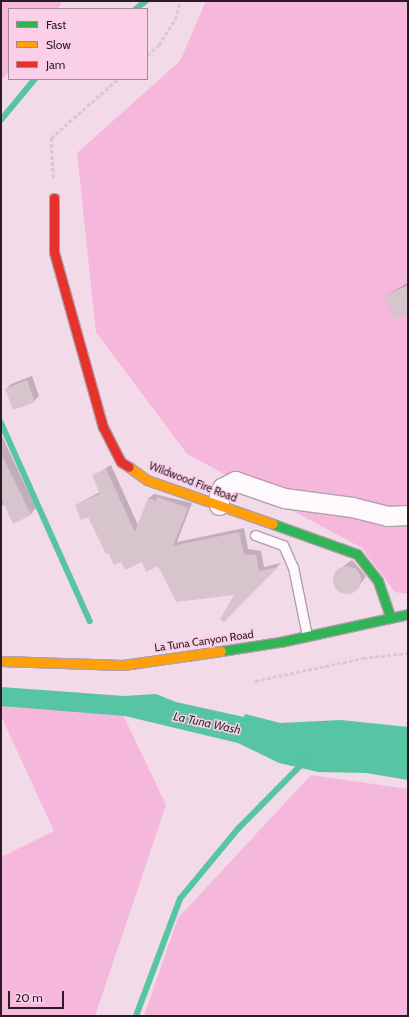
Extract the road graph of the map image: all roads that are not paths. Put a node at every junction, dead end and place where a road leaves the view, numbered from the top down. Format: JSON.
{"nodes":[{"id":1,"x":54,"y":198,"type":"road end"},
{"id":2,"x":219,"y":505,"type":"junction"},
{"id":3,"x":408,"y":515,"type":"edge"},
{"id":4,"x":255,"y":535,"type":"dead end"},
{"id":5,"x":408,"y":614,"type":"edge"},
{"id":6,"x":392,"y":618,"type":"junction"},
{"id":7,"x":307,"y":636,"type":"junction"},
{"id":8,"x":1,"y":661,"type":"edge"}],
"edges":[{"from":1,"to":2,"type":"street","name":"Wildwood Fire Road"},
{"from":2,"to":3,"type":"street"},
{"from":2,"to":6,"type":"street","name":"Wildwood Fire Road"},
{"from":4,"to":7,"type":"lane"},
{"from":5,"to":6,"type":"street","name":"La Tuna Canyon Road"},
{"from":6,"to":7,"type":"street","name":"La Tuna Canyon Road"},
{"from":7,"to":8,"type":"street","name":"La Tuna Canyon Road"}]}
